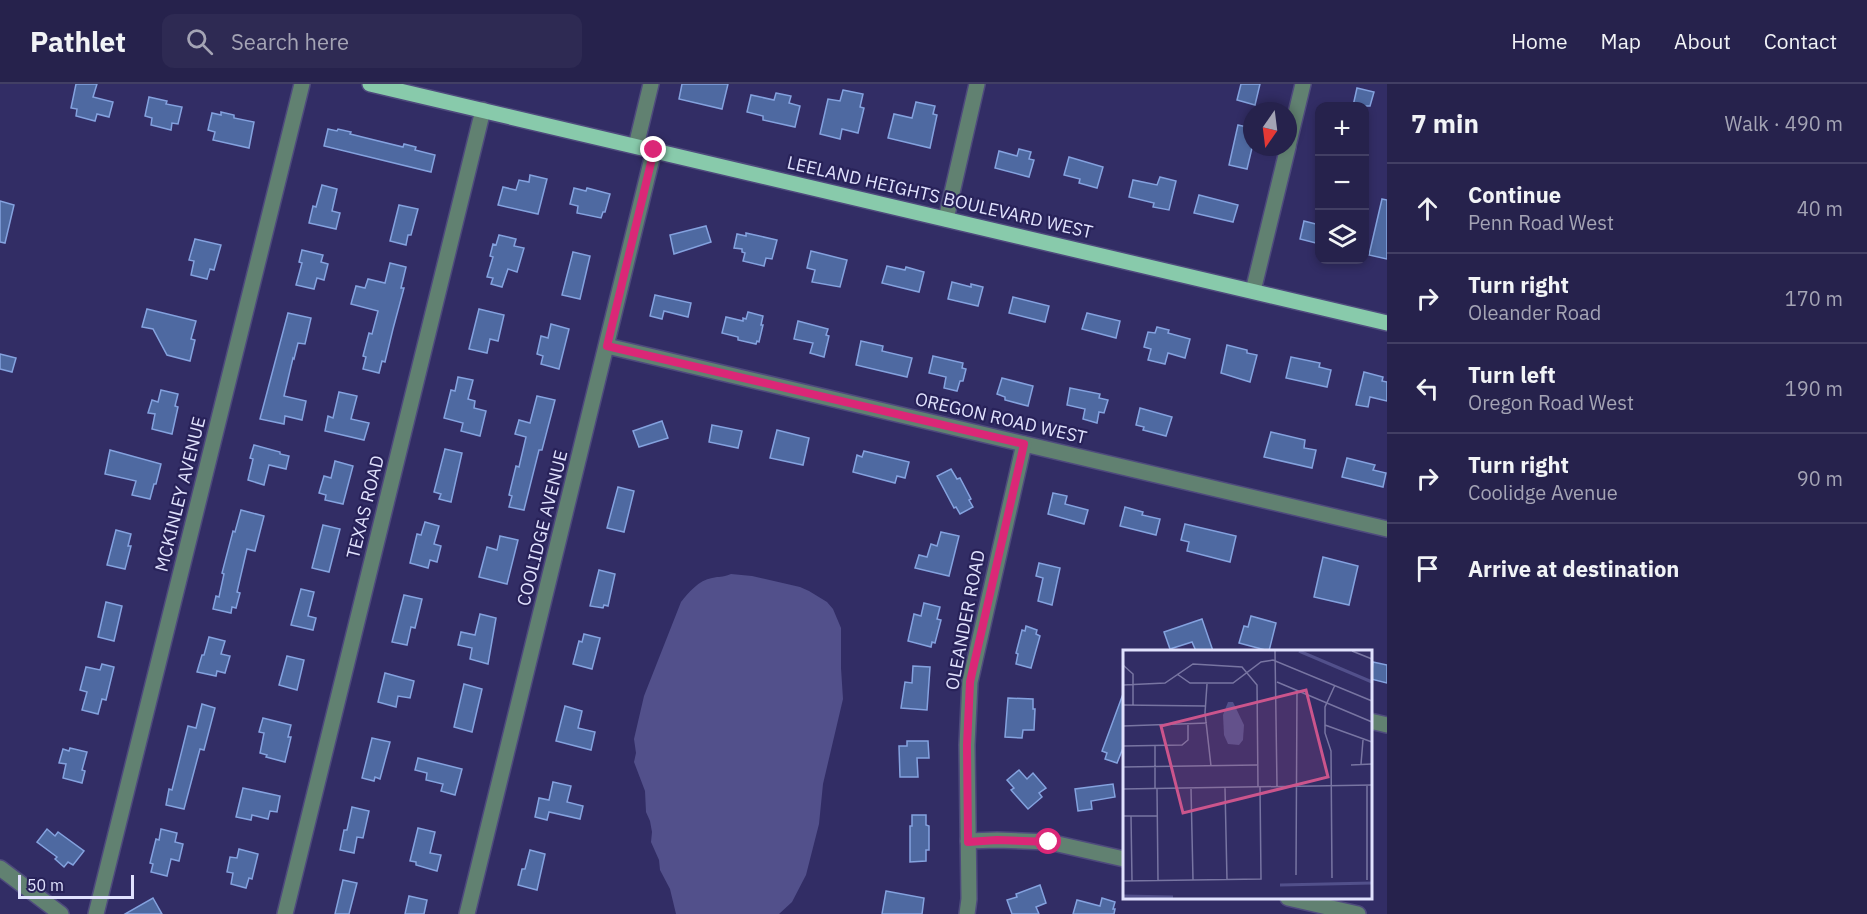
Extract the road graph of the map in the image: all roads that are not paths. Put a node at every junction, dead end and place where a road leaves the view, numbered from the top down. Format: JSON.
{"nodes":[{"id":1,"x":302,"y":84,"type":"edge"},
{"id":2,"x":370,"y":84,"type":"edge"},
{"id":3,"x":651,"y":84,"type":"edge"},
{"id":4,"x":977,"y":84,"type":"edge"},
{"id":5,"x":1303,"y":84,"type":"edge"},
{"id":6,"x":1297,"y":109,"type":"edge"},
{"id":7,"x":483,"y":110,"type":"junction"},
{"id":8,"x":636,"y":146,"type":"junction"},
{"id":9,"x":654,"y":150,"type":"junction"},
{"id":10,"x":1286,"y":156,"type":"edge"},
{"id":11,"x":946,"y":219,"type":"junction"},
{"id":12,"x":1252,"y":291,"type":"junction"},
{"id":13,"x":1387,"y":322,"type":"edge"},
{"id":14,"x":607,"y":346,"type":"junction"},
{"id":15,"x":1024,"y":444,"type":"junction"},
{"id":16,"x":1387,"y":529,"type":"edge"},
{"id":17,"x":1372,"y":721,"type":"edge"},
{"id":18,"x":1387,"y":725,"type":"edge"},
{"id":19,"x":968,"y":842,"type":"junction"},
{"id":20,"x":1123,"y":859,"type":"edge"},
{"id":21,"x":0,"y":868,"type":"edge"},
{"id":22,"x":1296,"y":899,"type":"edge"},
{"id":23,"x":61,"y":914,"type":"edge"},
{"id":24,"x":96,"y":914,"type":"edge"},
{"id":25,"x":285,"y":914,"type":"edge"},
{"id":26,"x":467,"y":914,"type":"edge"},
{"id":27,"x":967,"y":914,"type":"edge"},
{"id":28,"x":1358,"y":914,"type":"edge"}],
"edges":[{"from":1,"to":24,"type":"street","name":"MCKINLEY AVENUE"},
{"from":2,"to":7,"type":"main road","name":"LEELAND HEIGHTS BOULEVARD WEST"},
{"from":3,"to":8,"type":"street"},
{"from":4,"to":11,"type":"street"},
{"from":5,"to":6,"type":"street"},
{"from":7,"to":8,"type":"main road","name":"LEELAND HEIGHTS BOULEVARD WEST"},
{"from":7,"to":25,"type":"street","name":"TEXAS ROAD"},
{"from":8,"to":9,"type":"main road","name":"LEELAND HEIGHTS BOULEVARD WEST"},
{"from":9,"to":11,"type":"main road","name":"LEELAND HEIGHTS BOULEVARD WEST"},
{"from":9,"to":14,"type":"street","name":"COOLIDGE AVENUE"},
{"from":10,"to":12,"type":"street"},
{"from":11,"to":12,"type":"main road","name":"LEELAND HEIGHTS BOULEVARD WEST"},
{"from":12,"to":13,"type":"main road","name":"LEELAND HEIGHTS BOULEVARD WEST"},
{"from":14,"to":15,"type":"street","name":"OREGON ROAD WEST"},
{"from":14,"to":26,"type":"street","name":"COOLIDGE AVENUE"},
{"from":15,"to":16,"type":"street","name":"OREGON ROAD WEST"},
{"from":15,"to":19,"type":"street","name":"OLEANDER ROAD"},
{"from":17,"to":18,"type":"street"},
{"from":19,"to":20,"type":"street"},
{"from":19,"to":27,"type":"street","name":"OLEANDER ROAD"},
{"from":21,"to":23,"type":"street"},
{"from":22,"to":28,"type":"street"}]}
